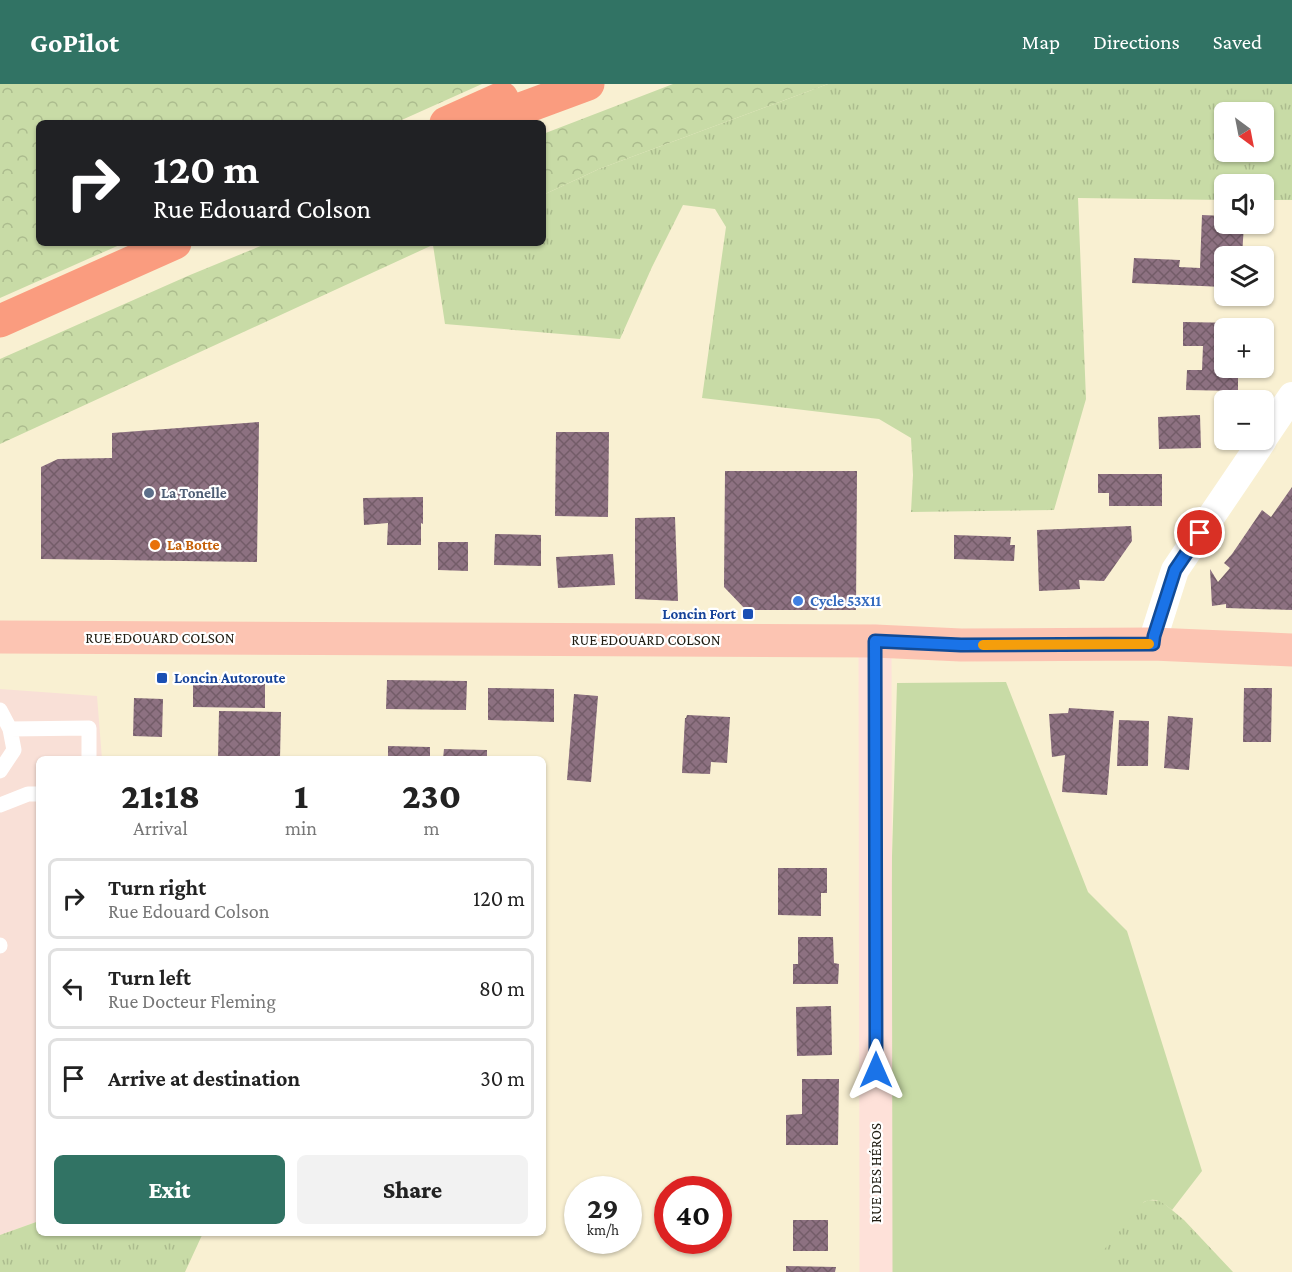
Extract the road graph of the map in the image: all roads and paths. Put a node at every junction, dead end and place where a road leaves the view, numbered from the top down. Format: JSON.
{"nodes":[{"id":1,"x":533,"y":84,"type":"edge"},
{"id":2,"x":588,"y":84,"type":"edge"},
{"id":3,"x":453,"y":120,"type":"edge"},
{"id":4,"x":491,"y":120,"type":"edge"},
{"id":5,"x":168,"y":246,"type":"edge"},
{"id":6,"x":0,"y":321,"type":"edge"},
{"id":7,"x":1292,"y":396,"type":"edge"},
{"id":8,"x":1274,"y":423,"type":"edge"},
{"id":9,"x":1256,"y":450,"type":"edge"},
{"id":10,"x":0,"y":637,"type":"edge"},
{"id":11,"x":875,"y":641,"type":"junction"},
{"id":12,"x":1153,"y":644,"type":"junction"},
{"id":13,"x":1292,"y":650,"type":"edge"},
{"id":14,"x":0,"y":710,"type":"edge"},
{"id":15,"x":10,"y":729,"type":"junction"},
{"id":16,"x":89,"y":756,"type":"edge"},
{"id":17,"x":0,"y":771,"type":"edge"},
{"id":18,"x":36,"y":794,"type":"edge"},
{"id":19,"x":0,"y":806,"type":"edge"},
{"id":20,"x":876,"y":1272,"type":"edge"}],
"edges":[{"from":1,"to":3,"type":"highway"},
{"from":2,"to":4,"type":"highway"},
{"from":5,"to":6,"type":"highway"},
{"from":7,"to":8,"type":"street"},
{"from":9,"to":12,"type":"street"},
{"from":10,"to":11,"type":"main road","name":"RUE EDOUARD COLSON"},
{"from":11,"to":12,"type":"main road","name":"RUE EDOUARD COLSON"},
{"from":11,"to":20,"type":"street","name":"RUE DES HÉROS"},
{"from":12,"to":13,"type":"main road","name":"RUE EDOUARD COLSON"},
{"from":14,"to":15,"type":"lane"},
{"from":15,"to":16,"type":"lane"},
{"from":15,"to":17,"type":"lane"},
{"from":18,"to":19,"type":"lane"}]}
